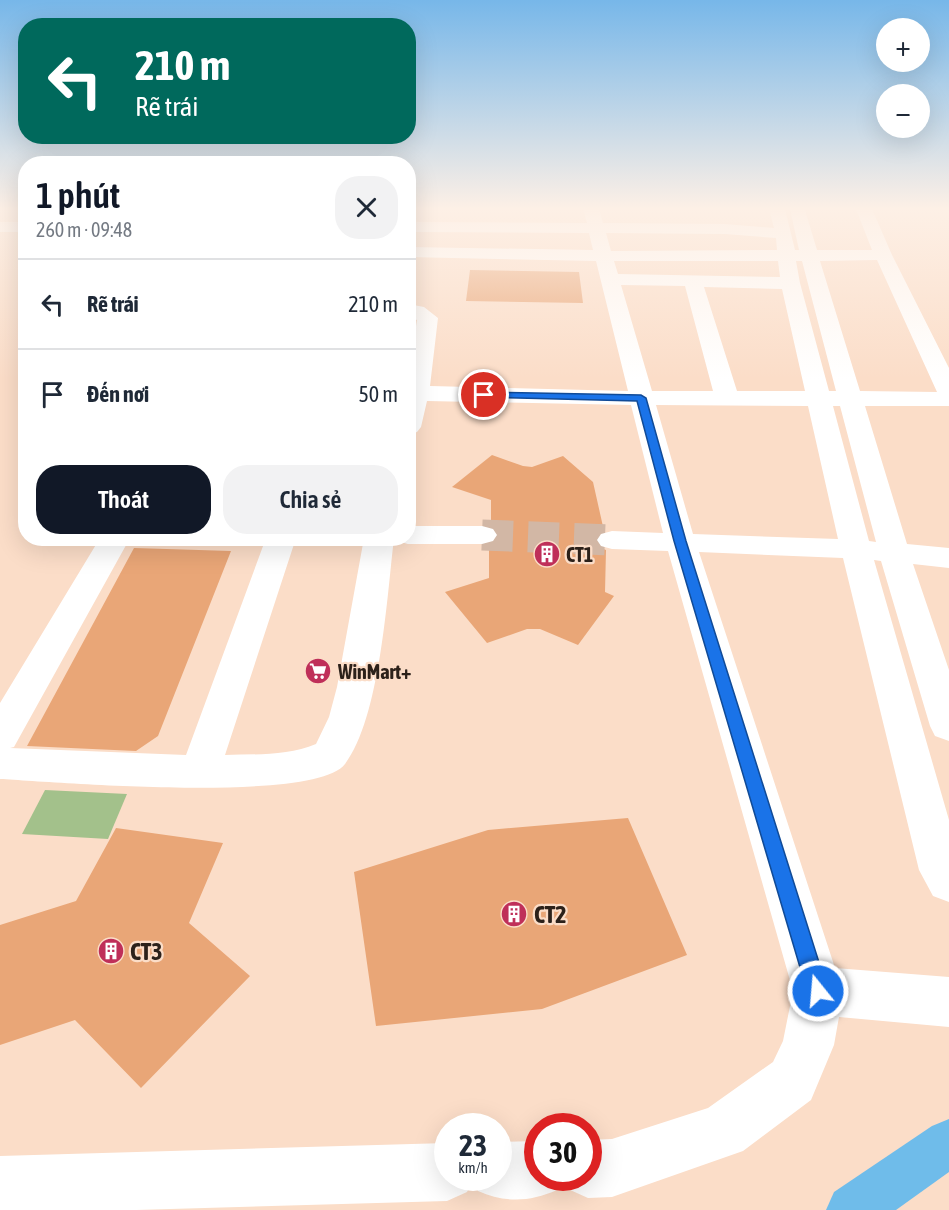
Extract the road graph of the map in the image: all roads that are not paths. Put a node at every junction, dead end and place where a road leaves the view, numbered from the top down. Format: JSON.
{"nodes":[{"id":1,"x":607,"y":265,"type":"edge"},
{"id":2,"x":655,"y":265,"type":"edge"},
{"id":3,"x":731,"y":265,"type":"edge"},
{"id":4,"x":798,"y":265,"type":"edge"},
{"id":5,"x":888,"y":265,"type":"edge"},
{"id":6,"x":693,"y":281,"type":"junction"},
{"id":7,"x":416,"y":311,"type":"edge"},
{"id":8,"x":416,"y":374,"type":"edge"},
{"id":9,"x":949,"y":392,"type":"edge"},
{"id":10,"x":416,"y":393,"type":"edge"},
{"id":11,"x":641,"y":398,"type":"junction"},
{"id":12,"x":728,"y":398,"type":"junction"},
{"id":13,"x":834,"y":398,"type":"junction"},
{"id":14,"x":949,"y":399,"type":"edge"},
{"id":15,"x":416,"y":535,"type":"edge"},
{"id":16,"x":482,"y":535,"type":"tunnel mouth"},
{"id":17,"x":612,"y":540,"type":"tunnel mouth"},
{"id":18,"x":680,"y":541,"type":"junction"},
{"id":19,"x":110,"y":546,"type":"edge"},
{"id":20,"x":278,"y":546,"type":"edge"},
{"id":21,"x":378,"y":546,"type":"edge"},
{"id":22,"x":856,"y":549,"type":"junction"},
{"id":23,"x":894,"y":553,"type":"junction"},
{"id":24,"x":949,"y":558,"type":"edge"},
{"id":25,"x":949,"y":726,"type":"edge"},
{"id":26,"x":0,"y":736,"type":"edge"},
{"id":27,"x":0,"y":763,"type":"edge"},
{"id":28,"x":200,"y":772,"type":"junction"},
{"id":29,"x":949,"y":882,"type":"edge"},
{"id":30,"x":818,"y":991,"type":"junction"},
{"id":31,"x":949,"y":1002,"type":"edge"},
{"id":32,"x":602,"y":1168,"type":"edge"},
{"id":33,"x":434,"y":1172,"type":"edge"},
{"id":34,"x":0,"y":1185,"type":"edge"}],
"edges":[{"from":1,"to":11,"type":"street"},
{"from":2,"to":6,"type":"street"},
{"from":3,"to":6,"type":"street"},
{"from":4,"to":13,"type":"street"},
{"from":5,"to":9,"type":"street"},
{"from":6,"to":12,"type":"street"},
{"from":7,"to":8,"type":"street"},
{"from":10,"to":11,"type":"street"},
{"from":11,"to":12,"type":"street"},
{"from":11,"to":18,"type":"street"},
{"from":12,"to":13,"type":"street"},
{"from":13,"to":14,"type":"street"},
{"from":13,"to":22,"type":"street"},
{"from":13,"to":23,"type":"street"},
{"from":15,"to":16,"type":"street"},
{"from":17,"to":18,"type":"street"},
{"from":18,"to":22,"type":"street"},
{"from":18,"to":30,"type":"street"},
{"from":19,"to":26,"type":"street"},
{"from":20,"to":28,"type":"street"},
{"from":21,"to":28,"type":"street"},
{"from":22,"to":23,"type":"street"},
{"from":22,"to":29,"type":"street"},
{"from":23,"to":24,"type":"street"},
{"from":23,"to":25,"type":"street"},
{"from":27,"to":28,"type":"street"},
{"from":30,"to":31,"type":"street"},
{"from":30,"to":32,"type":"street"},
{"from":33,"to":34,"type":"street"}]}
